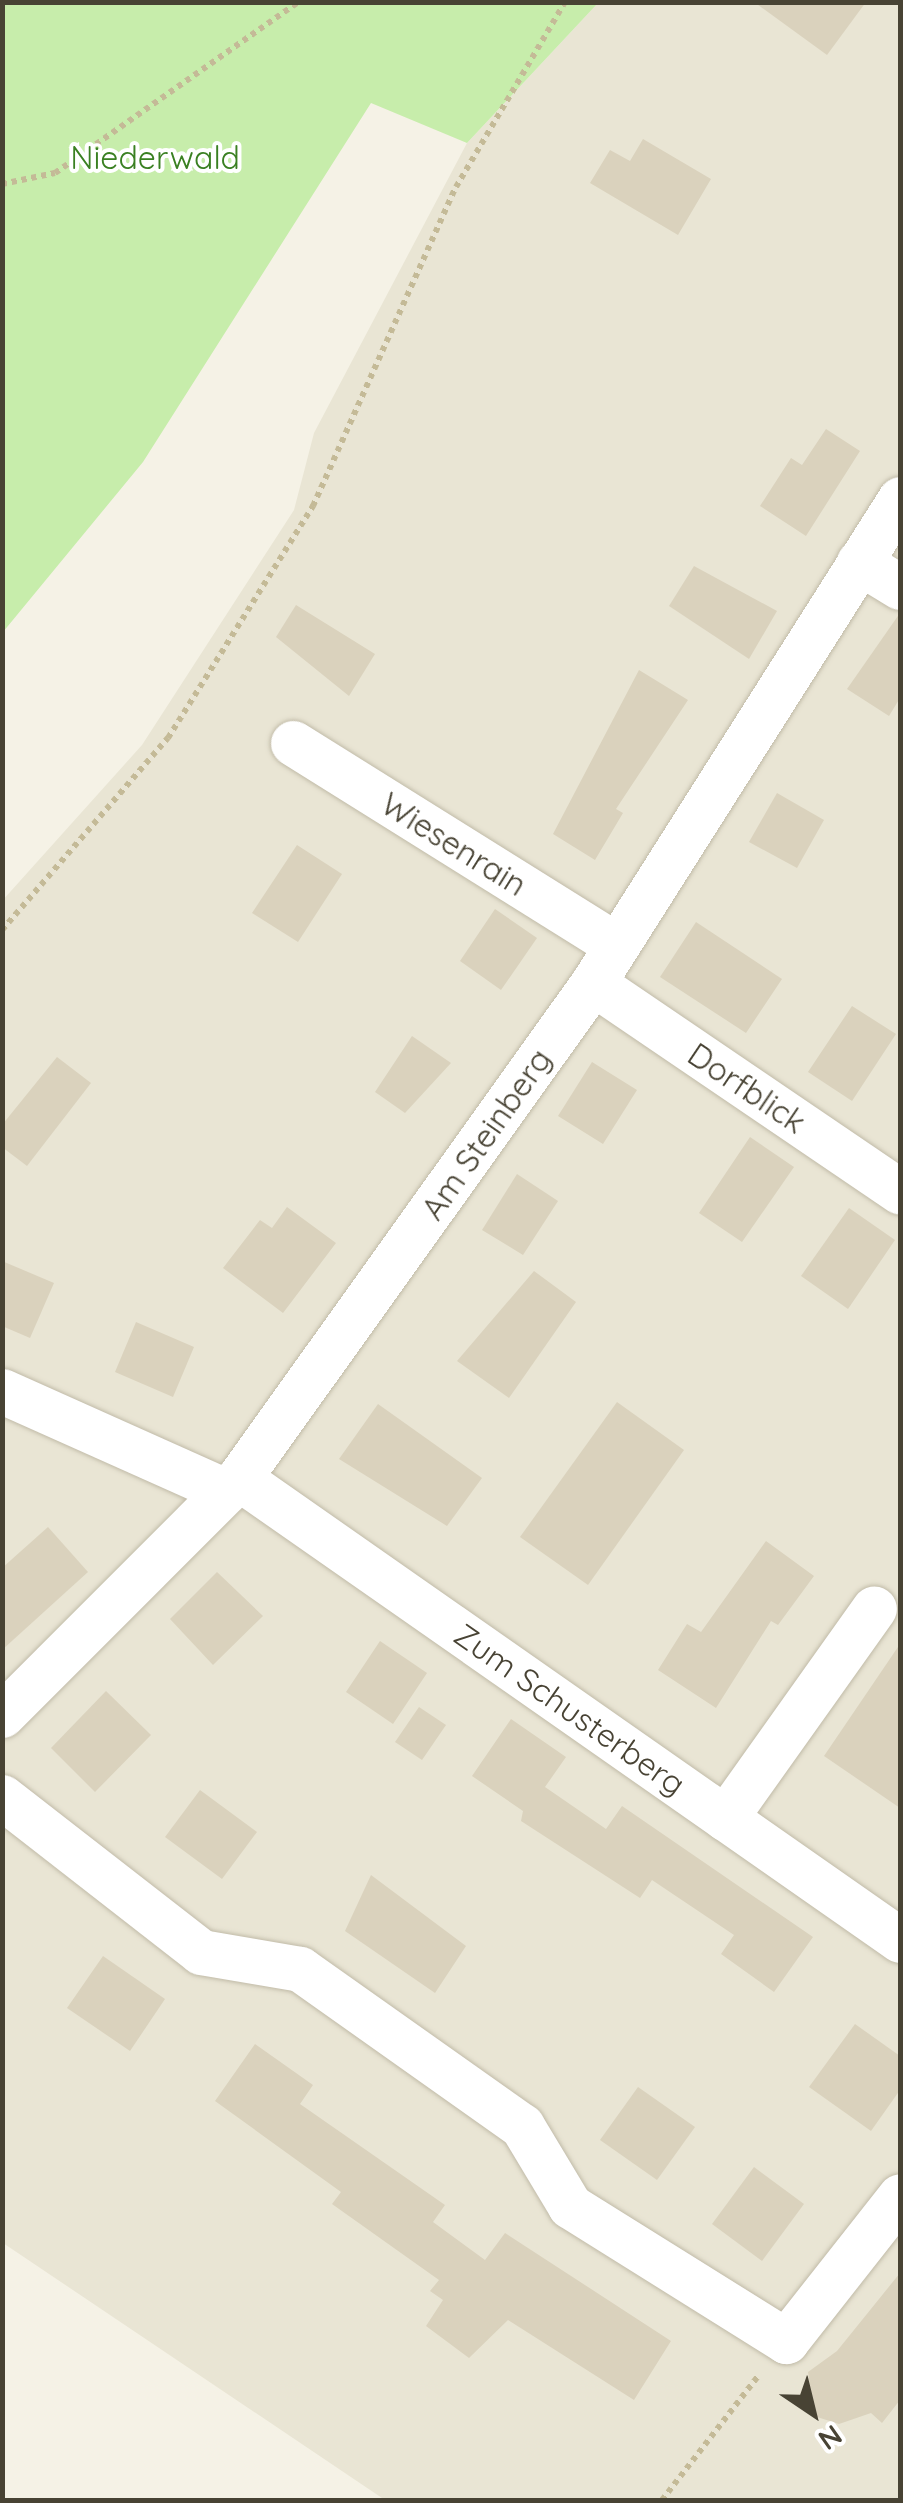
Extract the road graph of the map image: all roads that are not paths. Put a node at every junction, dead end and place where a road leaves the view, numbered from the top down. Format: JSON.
{"nodes":[{"id":1,"x":900,"y":499,"type":"edge"},
{"id":2,"x":859,"y":562,"type":"junction"},
{"id":3,"x":900,"y":587,"type":"edge"},
{"id":4,"x":293,"y":743,"type":"dead end"},
{"id":5,"x":616,"y":945,"type":"junction"},
{"id":6,"x":592,"y":984,"type":"junction"},
{"id":7,"x":900,"y":1192,"type":"edge"},
{"id":8,"x":2,"y":1391,"type":"edge"},
{"id":9,"x":232,"y":1484,"type":"junction"},
{"id":10,"x":874,"y":1608,"type":"dead end"},
{"id":11,"x":2,"y":1714,"type":"edge"},
{"id":12,"x":2,"y":1798,"type":"edge"},
{"id":13,"x":725,"y":1818,"type":"junction"},
{"id":14,"x":900,"y":1940,"type":"edge"},
{"id":15,"x":900,"y":2196,"type":"edge"}],
"edges":[{"from":1,"to":2,"type":"street","name":"Am Steinberg"},
{"from":2,"to":3,"type":"street"},
{"from":2,"to":5,"type":"street","name":"Am Steinberg"},
{"from":4,"to":5,"type":"street","name":"Wiesenrain"},
{"from":5,"to":6,"type":"street","name":"Am Steinberg"},
{"from":6,"to":7,"type":"street","name":"Dorfblick"},
{"from":6,"to":9,"type":"street","name":"Am Steinberg"},
{"from":8,"to":9,"type":"street","name":"Zum Schusterberg"},
{"from":9,"to":11,"type":"street","name":"Am Steinberg"},
{"from":9,"to":13,"type":"street","name":"Zum Schusterberg"},
{"from":10,"to":13,"type":"street"},
{"from":12,"to":15,"type":"street"},
{"from":13,"to":14,"type":"street","name":"Zum Schusterberg"}]}
